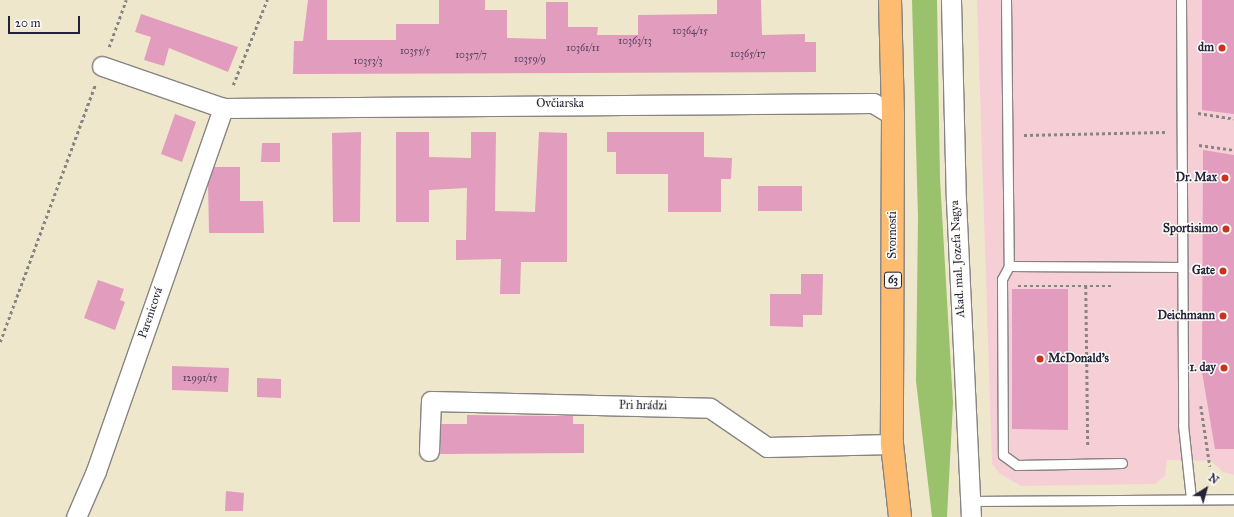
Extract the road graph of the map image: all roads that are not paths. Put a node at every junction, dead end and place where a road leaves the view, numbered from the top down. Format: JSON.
{"nodes":[{"id":1,"x":890,"y":0,"type":"edge"},
{"id":2,"x":951,"y":0,"type":"edge"},
{"id":3,"x":1006,"y":0,"type":"edge"},
{"id":4,"x":1181,"y":0,"type":"edge"},
{"id":5,"x":102,"y":66,"type":"road end"},
{"id":6,"x":223,"y":108,"type":"junction"},
{"id":7,"x":893,"y":115,"type":"junction"},
{"id":8,"x":1009,"y":266,"type":"junction"},
{"id":9,"x":1182,"y":267,"type":"junction"},
{"id":10,"x":892,"y":444,"type":"junction"},
{"id":11,"x":429,"y":451,"type":"dead end"},
{"id":12,"x":1122,"y":463,"type":"dead end"},
{"id":13,"x":1191,"y":499,"type":"junction"},
{"id":14,"x":1234,"y":499,"type":"edge"},
{"id":15,"x":971,"y":509,"type":"edge"},
{"id":16,"x":76,"y":517,"type":"edge"},
{"id":17,"x":900,"y":517,"type":"edge"}],
"edges":[{"from":1,"to":7,"type":"main road","name":"Svornosti","number":"63"},
{"from":2,"to":15,"type":"street","name":"Akad. mal. Jozefa Nagya"},
{"from":3,"to":8,"type":"lane"},
{"from":4,"to":9,"type":"lane"},
{"from":5,"to":6,"type":"street","name":"Ovčiarska"},
{"from":6,"to":7,"type":"street","name":"Ovčiarska"},
{"from":6,"to":16,"type":"street","name":"Parenicová"},
{"from":7,"to":10,"type":"main road","name":"Svornosti","number":"63"},
{"from":8,"to":9,"type":"lane"},
{"from":8,"to":12,"type":"lane"},
{"from":9,"to":13,"type":"lane"},
{"from":10,"to":11,"type":"street","name":"Pri hrádzi"},
{"from":10,"to":17,"type":"main road","name":"Svornosti","number":"63"},
{"from":13,"to":14,"type":"lane"},
{"from":13,"to":15,"type":"lane"}]}
